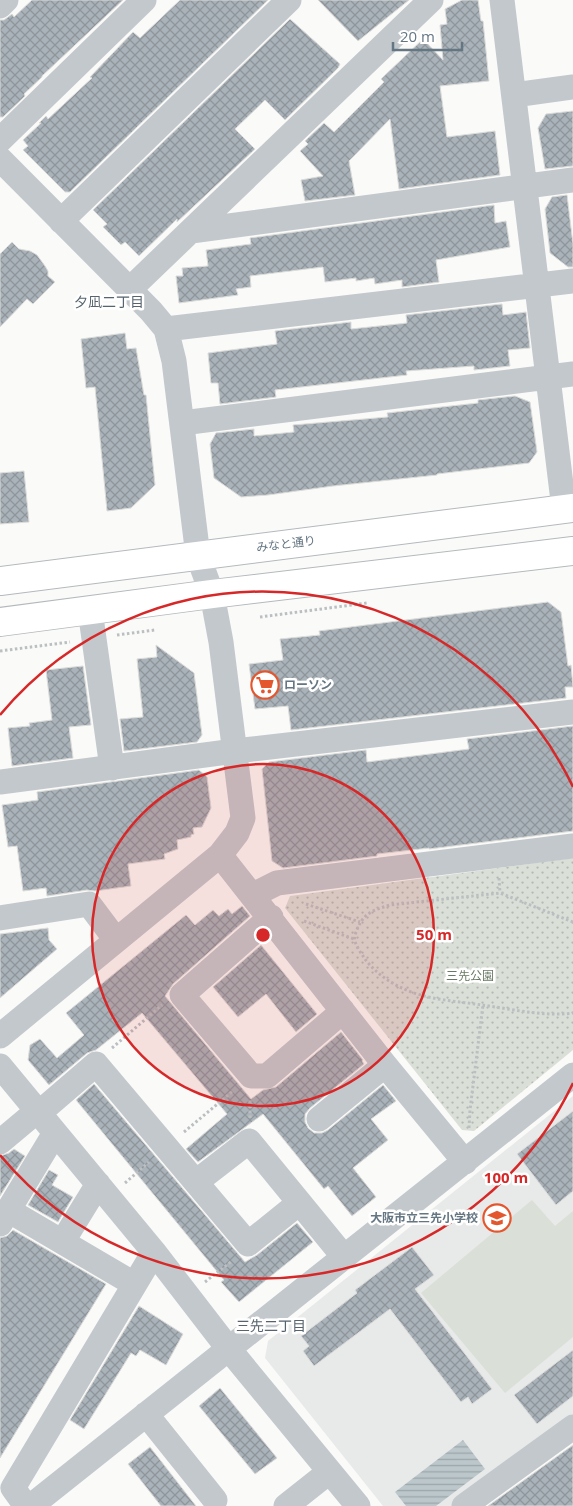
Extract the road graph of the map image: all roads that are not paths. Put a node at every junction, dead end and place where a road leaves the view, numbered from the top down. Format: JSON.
{"nodes":[{"id":1,"x":6,"y":0,"type":"edge"},
{"id":2,"x":144,"y":0,"type":"edge"},
{"id":3,"x":289,"y":0,"type":"edge"},
{"id":4,"x":431,"y":0,"type":"edge"},
{"id":5,"x":502,"y":0,"type":"edge"},
{"id":6,"x":0,"y":6,"type":"edge"},
{"id":7,"x":573,"y":87,"type":"edge"},
{"id":8,"x":514,"y":95,"type":"junction"},
{"id":9,"x":0,"y":140,"type":"edge"},
{"id":10,"x":0,"y":159,"type":"edge"},
{"id":11,"x":573,"y":180,"type":"edge"},
{"id":12,"x":525,"y":187,"type":"junction"},
{"id":13,"x":61,"y":221,"type":"junction"},
{"id":14,"x":191,"y":231,"type":"junction"},
{"id":15,"x":573,"y":280,"type":"edge"},
{"id":16,"x":536,"y":285,"type":"junction"},
{"id":17,"x":130,"y":290,"type":"junction"},
{"id":18,"x":166,"y":329,"type":"junction"},
{"id":19,"x":573,"y":374,"type":"edge"},
{"id":20,"x":547,"y":377,"type":"junction"},
{"id":21,"x":182,"y":423,"type":"junction"},
{"id":22,"x":568,"y":509,"type":"edge"},
{"id":23,"x":573,"y":551,"type":"edge"},
{"id":24,"x":198,"y":556,"type":"junction"},
{"id":25,"x":0,"y":581,"type":"edge"},
{"id":26,"x":212,"y":594,"type":"junction"},
{"id":27,"x":90,"y":610,"type":"junction"},
{"id":28,"x":0,"y":622,"type":"edge"},
{"id":29,"x":573,"y":712,"type":"edge"},
{"id":30,"x":235,"y":751,"type":"junction"},
{"id":31,"x":112,"y":768,"type":"junction"},
{"id":32,"x":0,"y":782,"type":"edge"},
{"id":33,"x":573,"y":846,"type":"edge"},
{"id":34,"x":220,"y":855,"type":"junction"},
{"id":35,"x":253,"y":895,"type":"junction"},
{"id":36,"x":270,"y":917,"type":"junction"},
{"id":37,"x":0,"y":918,"type":"edge"},
{"id":38,"x":116,"y":940,"type":"junction"},
{"id":39,"x":343,"y":1011,"type":"junction"},
{"id":40,"x":0,"y":1036,"type":"edge"},
{"id":41,"x":385,"y":1065,"type":"junction"},
{"id":42,"x":0,"y":1066,"type":"edge"},
{"id":43,"x":573,"y":1075,"type":"edge"},
{"id":44,"x":38,"y":1112,"type":"junction"},
{"id":45,"x":318,"y":1119,"type":"dead end"},
{"id":46,"x":55,"y":1132,"type":"junction"},
{"id":47,"x":0,"y":1142,"type":"edge"},
{"id":48,"x":464,"y":1162,"type":"junction"},
{"id":49,"x":196,"y":1182,"type":"junction"},
{"id":50,"x":98,"y":1184,"type":"junction"},
{"id":51,"x":299,"y":1203,"type":"junction"},
{"id":52,"x":4,"y":1217,"type":"edge"},
{"id":53,"x":63,"y":1241,"type":"junction"},
{"id":54,"x":154,"y":1252,"type":"junction"},
{"id":55,"x":344,"y":1257,"type":"junction"},
{"id":56,"x":134,"y":1284,"type":"junction"},
{"id":57,"x":228,"y":1348,"type":"junction"},
{"id":58,"x":146,"y":1414,"type":"junction"},
{"id":59,"x":573,"y":1427,"type":"edge"},
{"id":60,"x":329,"y":1472,"type":"junction"},
{"id":61,"x":215,"y":1500,"type":"dead end"},
{"id":62,"x":46,"y":1501,"type":"edge"},
{"id":63,"x":26,"y":1506,"type":"edge"},
{"id":64,"x":286,"y":1506,"type":"edge"},
{"id":65,"x":358,"y":1506,"type":"edge"},
{"id":66,"x":464,"y":1506,"type":"edge"}],
"edges":[{"from":1,"to":6,"type":"street"},
{"from":2,"to":9,"type":"street"},
{"from":3,"to":13,"type":"street"},
{"from":4,"to":14,"type":"street"},
{"from":5,"to":8,"type":"street"},
{"from":7,"to":8,"type":"street"},
{"from":8,"to":12,"type":"street"},
{"from":10,"to":13,"type":"street"},
{"from":11,"to":12,"type":"street"},
{"from":12,"to":14,"type":"street"},
{"from":12,"to":16,"type":"street"},
{"from":13,"to":17,"type":"street"},
{"from":14,"to":17,"type":"street"},
{"from":15,"to":16,"type":"street"},
{"from":16,"to":18,"type":"street"},
{"from":16,"to":20,"type":"street"},
{"from":17,"to":18,"type":"street"},
{"from":18,"to":21,"type":"street"},
{"from":19,"to":20,"type":"street"},
{"from":20,"to":21,"type":"street"},
{"from":20,"to":22,"type":"street"},
{"from":21,"to":24,"type":"street"},
{"from":22,"to":24,"type":"highway","name":"みなと通り"},
{"from":23,"to":26,"type":"highway"},
{"from":24,"to":25,"type":"highway","name":"みなと通り"},
{"from":24,"to":26,"type":"street"},
{"from":26,"to":27,"type":"highway"},
{"from":26,"to":30,"type":"street"},
{"from":27,"to":28,"type":"highway"},
{"from":27,"to":31,"type":"street"},
{"from":29,"to":30,"type":"street"},
{"from":30,"to":31,"type":"street"},
{"from":30,"to":34,"type":"street"},
{"from":31,"to":32,"type":"street"},
{"from":33,"to":35,"type":"street"},
{"from":34,"to":35,"type":"street"},
{"from":34,"to":38,"type":"street"},
{"from":35,"to":36,"type":"street"},
{"from":36,"to":39,"type":"street"},
{"from":36,"to":39,"type":"street"},
{"from":37,"to":38,"type":"street"},
{"from":38,"to":40,"type":"street"},
{"from":39,"to":41,"type":"street"},
{"from":41,"to":45,"type":"street"},
{"from":41,"to":48,"type":"street"},
{"from":42,"to":44,"type":"street"},
{"from":43,"to":48,"type":"street"},
{"from":44,"to":46,"type":"street"},
{"from":44,"to":47,"type":"street"},
{"from":44,"to":49,"type":"street"},
{"from":46,"to":50,"type":"street"},
{"from":46,"to":52,"type":"street"},
{"from":48,"to":55,"type":"street"},
{"from":49,"to":51,"type":"street"},
{"from":49,"to":51,"type":"street"},
{"from":50,"to":53,"type":"street"},
{"from":50,"to":54,"type":"street"},
{"from":51,"to":55,"type":"street"},
{"from":52,"to":53,"type":"street"},
{"from":53,"to":56,"type":"street"},
{"from":54,"to":56,"type":"street"},
{"from":54,"to":57,"type":"street"},
{"from":55,"to":57,"type":"street"},
{"from":56,"to":63,"type":"street"},
{"from":57,"to":58,"type":"street"},
{"from":57,"to":60,"type":"street"},
{"from":58,"to":61,"type":"street"},
{"from":58,"to":62,"type":"street"},
{"from":59,"to":66,"type":"street"},
{"from":60,"to":64,"type":"street"},
{"from":60,"to":65,"type":"street"}]}
